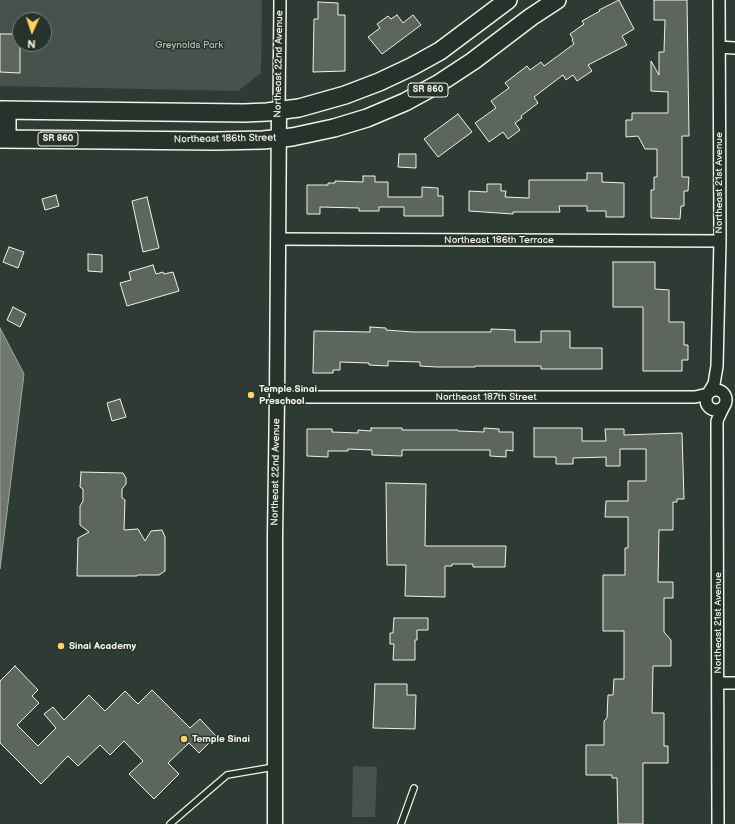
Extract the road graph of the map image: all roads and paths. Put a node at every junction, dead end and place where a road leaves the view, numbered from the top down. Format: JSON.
{"nodes":[{"id":1,"x":280,"y":0,"type":"edge"},
{"id":2,"x":508,"y":0,"type":"edge"},
{"id":3,"x":557,"y":0,"type":"edge"},
{"id":4,"x":719,"y":0,"type":"edge"},
{"id":5,"x":719,"y":47,"type":"junction"},
{"id":6,"x":735,"y":48,"type":"edge"},
{"id":7,"x":4,"y":110,"type":"edge"},
{"id":8,"x":278,"y":111,"type":"junction"},
{"id":9,"x":4,"y":139,"type":"edge"},
{"id":10,"x":278,"y":139,"type":"junction"},
{"id":11,"x":278,"y":238,"type":"junction"},
{"id":12,"x":720,"y":241,"type":"junction"},
{"id":13,"x":717,"y":366,"type":"junction"},
{"id":14,"x":724,"y":393,"type":"junction"},
{"id":15,"x":277,"y":397,"type":"junction"},
{"id":16,"x":708,"y":400,"type":"junction"},
{"id":17,"x":724,"y":406,"type":"junction"},
{"id":18,"x":717,"y":421,"type":"junction"},
{"id":19,"x":718,"y":683,"type":"junction"},
{"id":20,"x":735,"y":683,"type":"edge"},
{"id":21,"x":275,"y":767,"type":"junction"},
{"id":22,"x":414,"y":788,"type":"dead end"},
{"id":23,"x":170,"y":824,"type":"edge"},
{"id":24,"x":274,"y":824,"type":"edge"},
{"id":25,"x":401,"y":824,"type":"edge"},
{"id":26,"x":718,"y":824,"type":"edge"}],
"edges":[{"from":1,"to":8,"type":"street","name":"Northeast 22nd Avenue"},
{"from":2,"to":8,"type":"main road","number":"SR 860"},
{"from":3,"to":10,"type":"main road","name":"Northeast 186th Street","number":"SR 860"},
{"from":4,"to":5,"type":"street","name":"Northeast 21st Avenue"},
{"from":5,"to":6,"type":"street"},
{"from":5,"to":12,"type":"street","name":"Northeast 21st Avenue"},
{"from":7,"to":8,"type":"main road","number":"SR 860"},
{"from":7,"to":9,"type":"main road"},
{"from":8,"to":10,"type":"street","name":"Northeast 22nd Avenue"},
{"from":9,"to":10,"type":"main road","name":"Northeast 186th Street","number":"SR 860"},
{"from":10,"to":11,"type":"street","name":"Northeast 22nd Avenue"},
{"from":11,"to":12,"type":"street","name":"Northeast 186th Terrace"},
{"from":11,"to":15,"type":"street","name":"Northeast 22nd Avenue"},
{"from":12,"to":13,"type":"street","name":"Northeast 21st Avenue"},
{"from":13,"to":14,"type":"street","name":"Northeast 21st Avenue"},
{"from":13,"to":16,"type":"street","name":"Northeast 21st Avenue"},
{"from":14,"to":16,"type":"street"},
{"from":14,"to":17,"type":"street","name":"Northeast 21st Avenue"},
{"from":15,"to":16,"type":"street","name":"Northeast 187th Street"},
{"from":15,"to":21,"type":"street","name":"Northeast 22nd Avenue"},
{"from":16,"to":17,"type":"street"},
{"from":16,"to":18,"type":"street","name":"Northeast 21st Avenue"},
{"from":17,"to":18,"type":"street","name":"Northeast 21st Avenue"},
{"from":18,"to":19,"type":"street","name":"Northeast 21st Avenue"},
{"from":19,"to":20,"type":"street"},
{"from":19,"to":26,"type":"street","name":"Northeast 21st Avenue"},
{"from":21,"to":23,"type":"lane"},
{"from":21,"to":24,"type":"street","name":"Northeast 22nd Avenue"},
{"from":22,"to":25,"type":"lane"}]}
